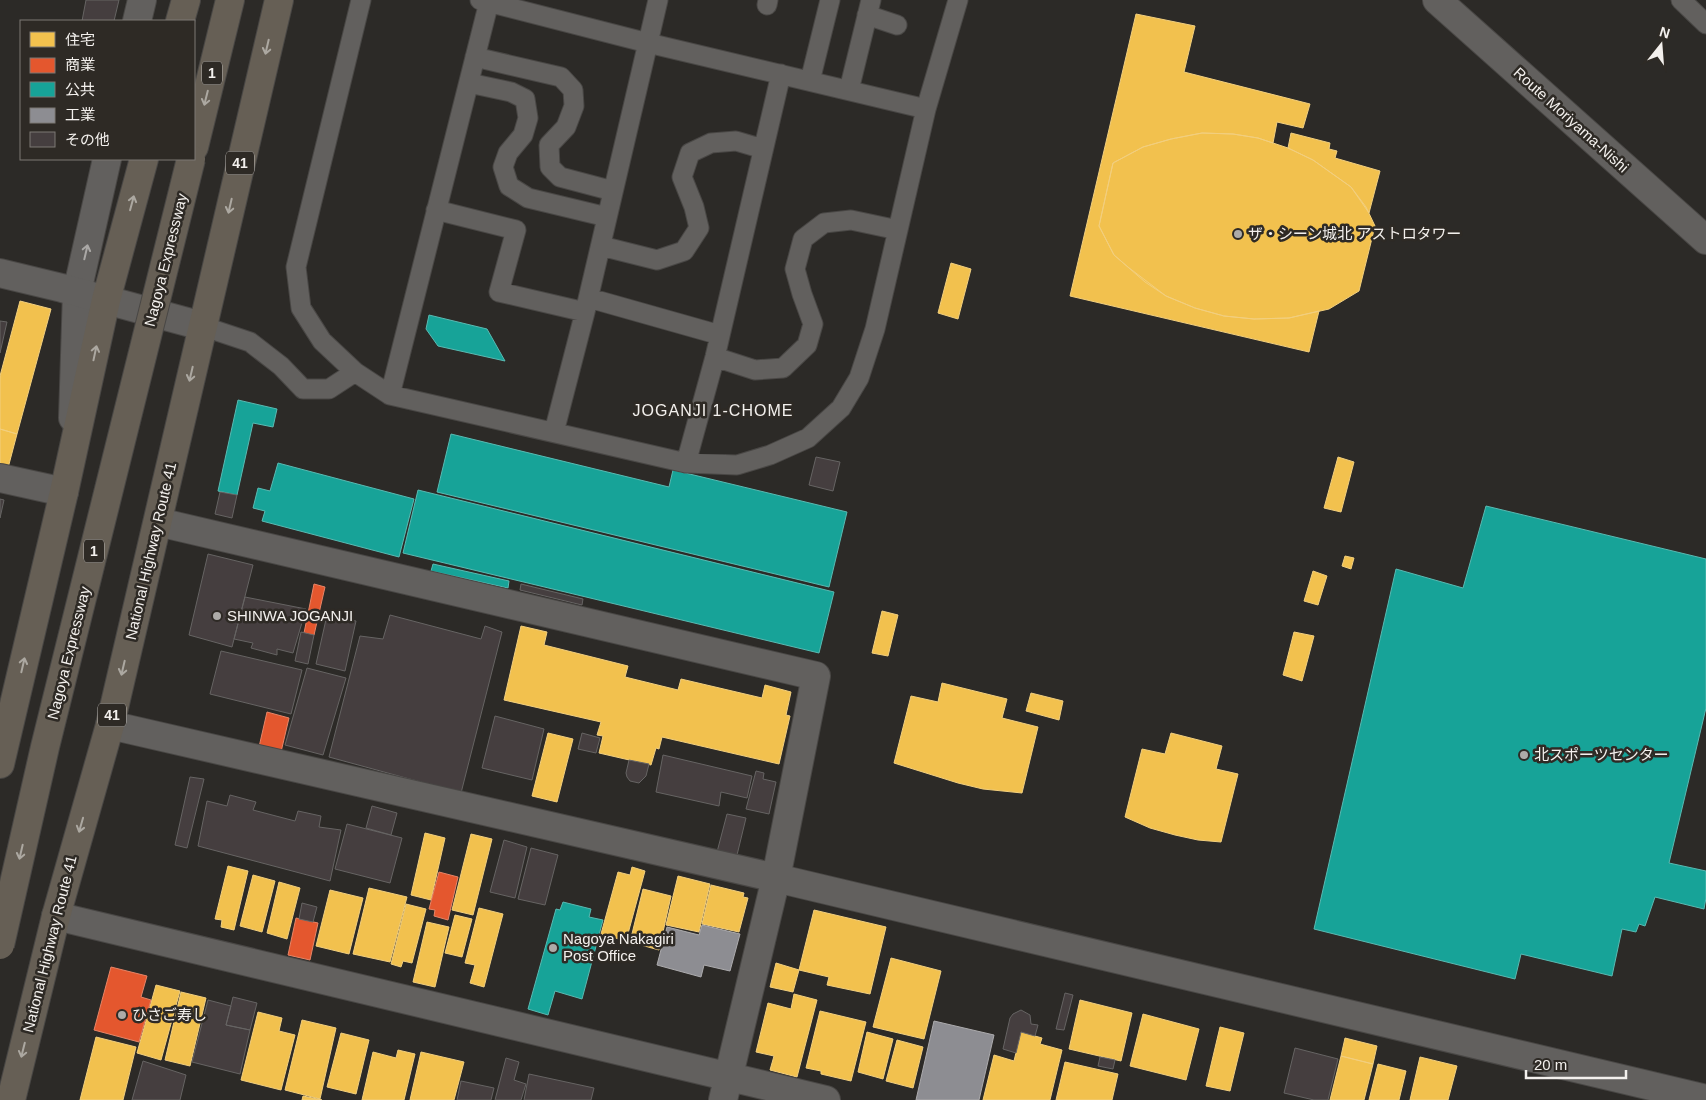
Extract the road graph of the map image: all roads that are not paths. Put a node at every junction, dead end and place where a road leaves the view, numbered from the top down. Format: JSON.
{"nodes":[{"id":1,"x":142,"y":0,"type":"edge"},
{"id":2,"x":186,"y":0,"type":"edge"},
{"id":3,"x":213,"y":0,"type":"edge"},
{"id":4,"x":230,"y":0,"type":"edge"},
{"id":5,"x":278,"y":0,"type":"edge"},
{"id":6,"x":361,"y":0,"type":"edge"},
{"id":7,"x":658,"y":0,"type":"edge"},
{"id":8,"x":830,"y":0,"type":"edge"},
{"id":9,"x":958,"y":0,"type":"edge"},
{"id":10,"x":1437,"y":0,"type":"edge"},
{"id":11,"x":1682,"y":0,"type":"edge"},
{"id":12,"x":484,"y":1,"type":"edge"},
{"id":13,"x":869,"y":8,"type":"edge"},
{"id":14,"x":138,"y":20,"type":"edge"},
{"id":15,"x":180,"y":20,"type":"edge"},
{"id":16,"x":897,"y":24,"type":"dead end"},
{"id":17,"x":1706,"y":24,"type":"edge"},
{"id":18,"x":648,"y":43,"type":"junction"},
{"id":19,"x":475,"y":57,"type":"junction"},
{"id":20,"x":195,"y":74,"type":"edge"},
{"id":21,"x":781,"y":74,"type":"junction"},
{"id":22,"x":810,"y":81,"type":"junction"},
{"id":23,"x":469,"y":83,"type":"junction"},
{"id":24,"x":849,"y":90,"type":"junction"},
{"id":25,"x":926,"y":109,"type":"junction"},
{"id":26,"x":195,"y":143,"type":"edge"},
{"id":27,"x":764,"y":148,"type":"junction"},
{"id":28,"x":107,"y":160,"type":"edge"},
{"id":29,"x":144,"y":160,"type":"edge"},
{"id":30,"x":174,"y":160,"type":"edge"},
{"id":31,"x":191,"y":160,"type":"edge"},
{"id":32,"x":613,"y":191,"type":"junction"},
{"id":33,"x":436,"y":210,"type":"junction"},
{"id":34,"x":607,"y":217,"type":"junction"},
{"id":35,"x":898,"y":230,"type":"junction"},
{"id":36,"x":1706,"y":240,"type":"edge"},
{"id":37,"x":601,"y":246,"type":"junction"},
{"id":38,"x":0,"y":274,"type":"edge"},
{"id":39,"x":77,"y":292,"type":"junction"},
{"id":40,"x":106,"y":300,"type":"junction"},
{"id":41,"x":587,"y":305,"type":"junction"},
{"id":42,"x":202,"y":326,"type":"junction"},
{"id":43,"x":720,"y":335,"type":"junction"},
{"id":44,"x":715,"y":357,"type":"junction"},
{"id":45,"x":355,"y":372,"type":"junction"},
{"id":46,"x":390,"y":395,"type":"junction"},
{"id":47,"x":554,"y":432,"type":"junction"},
{"id":48,"x":72,"y":457,"type":"junction"},
{"id":49,"x":686,"y":462,"type":"junction"},
{"id":50,"x":0,"y":478,"type":"edge"},
{"id":51,"x":64,"y":492,"type":"junction"},
{"id":52,"x":158,"y":522,"type":"junction"},
{"id":53,"x":8,"y":694,"type":"edge"},
{"id":54,"x":110,"y":725,"type":"junction"},
{"id":55,"x":0,"y":764,"type":"edge"},
{"id":56,"x":0,"y":866,"type":"edge"},
{"id":57,"x":776,"y":878,"type":"junction"},
{"id":58,"x":56,"y":916,"type":"junction"},
{"id":59,"x":0,"y":944,"type":"edge"},
{"id":60,"x":726,"y":1088,"type":"edge"},
{"id":61,"x":1706,"y":1099,"type":"edge"},
{"id":62,"x":11,"y":1100,"type":"edge"},
{"id":63,"x":826,"y":1100,"type":"edge"}],
"edges":[{"from":1,"to":14,"type":"street"},
{"from":2,"to":15,"type":"highway"},
{"from":3,"to":20,"type":"highway","number":"1"},
{"from":4,"to":26,"type":"highway","number":"1","one_way":true},
{"from":5,"to":42,"type":"highway","name":"National Highway Route 41","number":"41","one_way":true},
{"from":6,"to":45,"type":"lane"},
{"from":7,"to":18,"type":"lane"},
{"from":8,"to":22,"type":"lane"},
{"from":9,"to":25,"type":"lane"},
{"from":10,"to":36,"type":"street","name":"Route Moriyama-Nishi"},
{"from":11,"to":17,"type":"lane"},
{"from":12,"to":18,"type":"lane"},
{"from":12,"to":19,"type":"lane"},
{"from":13,"to":16,"type":"lane"},
{"from":13,"to":24,"type":"lane"},
{"from":18,"to":21,"type":"lane"},
{"from":18,"to":32,"type":"lane"},
{"from":19,"to":23,"type":"lane"},
{"from":19,"to":32,"type":"lane"},
{"from":21,"to":22,"type":"lane"},
{"from":21,"to":27,"type":"lane"},
{"from":22,"to":24,"type":"lane"},
{"from":23,"to":33,"type":"lane"},
{"from":23,"to":34,"type":"lane"},
{"from":24,"to":25,"type":"lane"},
{"from":25,"to":35,"type":"lane"},
{"from":27,"to":37,"type":"lane"},
{"from":27,"to":43,"type":"lane"},
{"from":39,"to":28,"type":"street","one_way":true},
{"from":40,"to":29,"type":"highway","one_way":true},
{"from":30,"to":56,"type":"highway","name":"Nagoya Expressway","number":"1"},
{"from":31,"to":59,"type":"highway","name":"Nagoya Expressway","number":"1","one_way":true,"bridge":true},
{"from":32,"to":34,"type":"lane"},
{"from":33,"to":41,"type":"lane"},
{"from":33,"to":46,"type":"lane"},
{"from":34,"to":37,"type":"lane"},
{"from":35,"to":44,"type":"lane"},
{"from":35,"to":49,"type":"lane"},
{"from":37,"to":41,"type":"lane"},
{"from":38,"to":39,"type":"street"},
{"from":39,"to":40,"type":"street"},
{"from":39,"to":48,"type":"street"},
{"from":40,"to":42,"type":"street"},
{"from":48,"to":40,"type":"highway","one_way":true},
{"from":41,"to":43,"type":"lane"},
{"from":41,"to":47,"type":"lane"},
{"from":42,"to":45,"type":"lane"},
{"from":42,"to":52,"type":"highway","name":"National Highway Route 41","number":"41","one_way":true},
{"from":43,"to":44,"type":"lane"},
{"from":44,"to":49,"type":"lane"},
{"from":45,"to":46,"type":"lane"},
{"from":46,"to":47,"type":"lane"},
{"from":47,"to":49,"type":"lane"},
{"from":48,"to":51,"type":"highway"},
{"from":50,"to":51,"type":"street"},
{"from":53,"to":51,"type":"highway","one_way":true},
{"from":52,"to":54,"type":"highway","name":"National Highway Route 41","number":"41","one_way":true},
{"from":52,"to":57,"type":"street"},
{"from":53,"to":55,"type":"highway"},
{"from":54,"to":57,"type":"street"},
{"from":54,"to":58,"type":"highway","name":"National Highway Route 41","number":"41","one_way":true},
{"from":57,"to":60,"type":"street"},
{"from":57,"to":61,"type":"street"},
{"from":58,"to":60,"type":"street"},
{"from":58,"to":62,"type":"highway","name":"National Highway Route 41","number":"41","one_way":true},
{"from":60,"to":63,"type":"street"}]}
